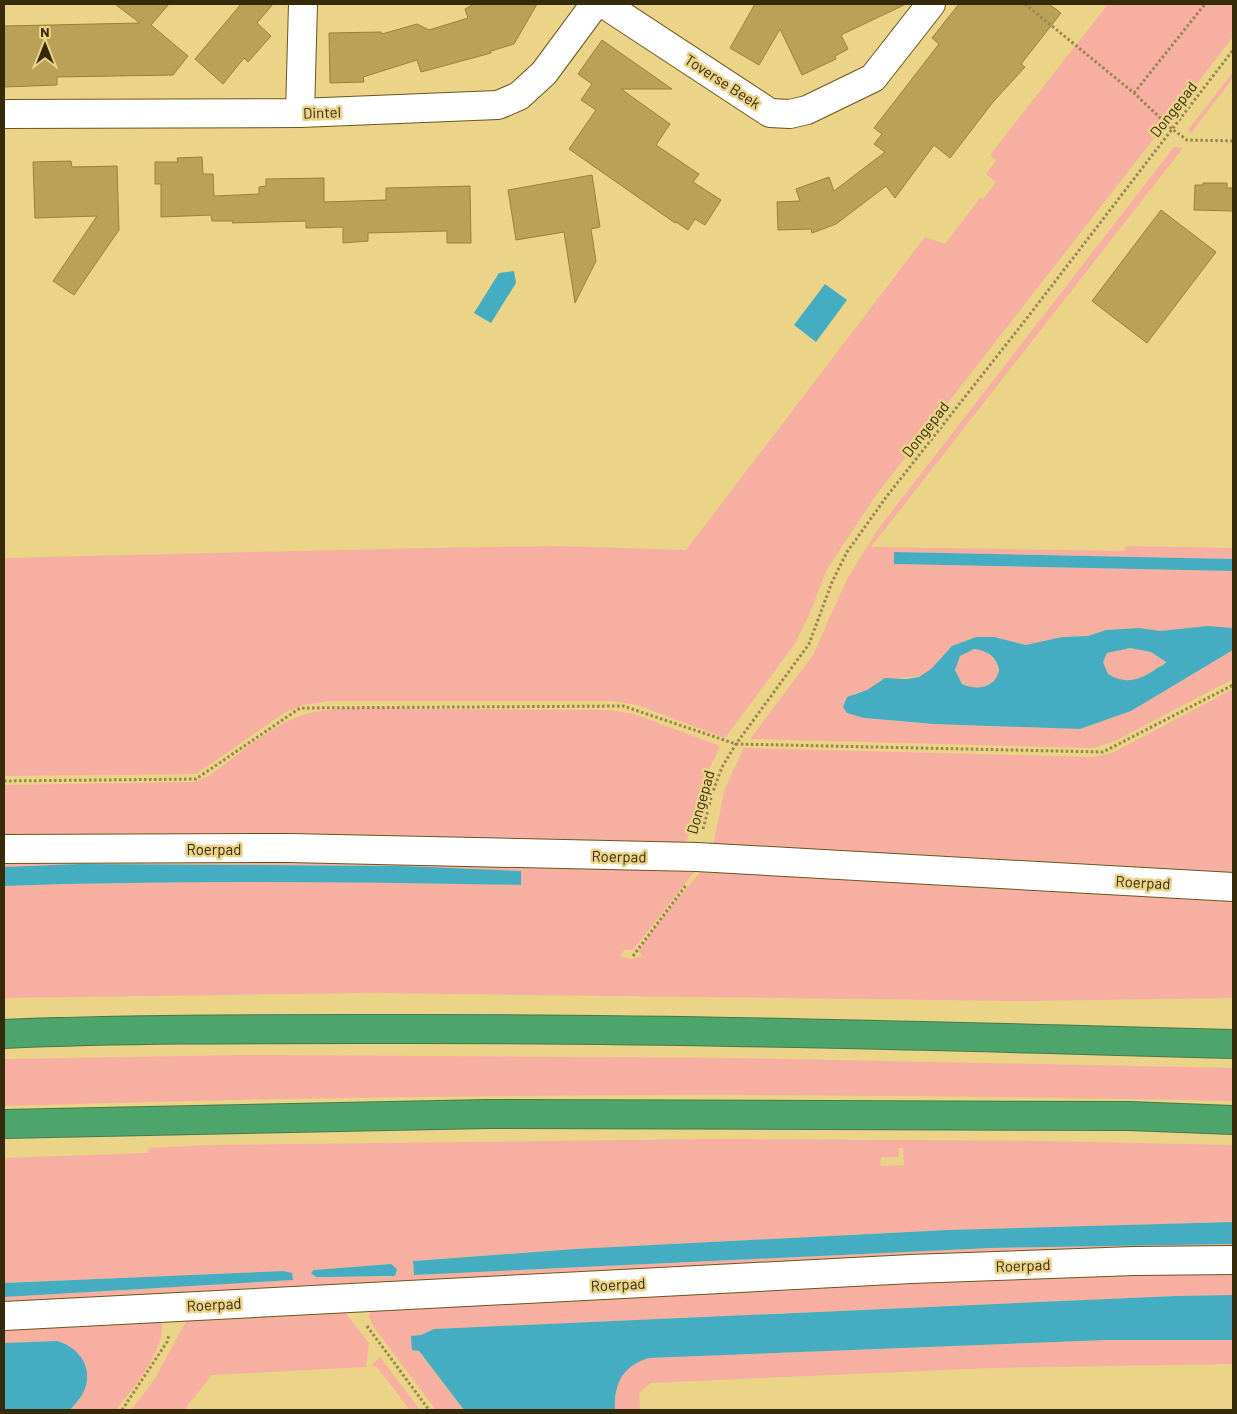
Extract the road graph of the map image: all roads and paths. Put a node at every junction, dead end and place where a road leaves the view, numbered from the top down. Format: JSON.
{"nodes":[{"id":1,"x":303,"y":4,"type":"edge"},
{"id":2,"x":595,"y":4,"type":"edge"},
{"id":3,"x":604,"y":4,"type":"edge"},
{"id":4,"x":930,"y":4,"type":"edge"},
{"id":5,"x":1025,"y":4,"type":"edge"},
{"id":6,"x":1205,"y":4,"type":"edge"},
{"id":7,"x":1233,"y":50,"type":"edge"},
{"id":8,"x":1134,"y":93,"type":"junction"},
{"id":9,"x":300,"y":112,"type":"junction"},
{"id":10,"x":4,"y":114,"type":"edge"},
{"id":11,"x":1172,"y":129,"type":"junction"},
{"id":12,"x":1233,"y":141,"type":"edge"},
{"id":13,"x":1233,"y":685,"type":"edge"},
{"id":14,"x":736,"y":744,"type":"junction"},
{"id":15,"x":4,"y":781,"type":"edge"},
{"id":16,"x":4,"y":850,"type":"edge"},
{"id":17,"x":694,"y":869,"type":"junction"},
{"id":18,"x":1233,"y":887,"type":"edge"},
{"id":19,"x":633,"y":956,"type":"dead end"},
{"id":20,"x":4,"y":1034,"type":"edge"},
{"id":21,"x":1233,"y":1044,"type":"edge"},
{"id":22,"x":1233,"y":1120,"type":"edge"},
{"id":23,"x":4,"y":1124,"type":"edge"},
{"id":24,"x":1233,"y":1260,"type":"edge"},
{"id":25,"x":346,"y":1297,"type":"junction"},
{"id":26,"x":179,"y":1306,"type":"junction"},
{"id":27,"x":4,"y":1316,"type":"edge"},
{"id":28,"x":122,"y":1410,"type":"edge"},
{"id":29,"x":429,"y":1410,"type":"edge"}],
"edges":[{"from":1,"to":9,"type":"street"},
{"from":2,"to":9,"type":"street","name":"Dintel"},
{"from":3,"to":4,"type":"street","name":"Toverse Beek"},
{"from":5,"to":8,"type":"path"},
{"from":6,"to":8,"type":"path"},
{"from":7,"to":11,"type":"path","name":"Dongepad"},
{"from":8,"to":11,"type":"path"},
{"from":9,"to":10,"type":"street","name":"Dintel"},
{"from":11,"to":12,"type":"path"},
{"from":11,"to":14,"type":"path","name":"Dongepad"},
{"from":13,"to":14,"type":"path"},
{"from":14,"to":15,"type":"path"},
{"from":14,"to":17,"type":"path","name":"Dongepad"},
{"from":16,"to":17,"type":"street","name":"Roerpad"},
{"from":17,"to":18,"type":"street","name":"Roerpad"},
{"from":17,"to":19,"type":"path"},
{"from":20,"to":21,"type":"highway"},
{"from":22,"to":23,"type":"highway"},
{"from":24,"to":25,"type":"street","name":"Roerpad"},
{"from":25,"to":26,"type":"street","name":"Roerpad"},
{"from":25,"to":29,"type":"path"},
{"from":26,"to":27,"type":"street","name":"Roerpad"},
{"from":26,"to":28,"type":"path"}]}
